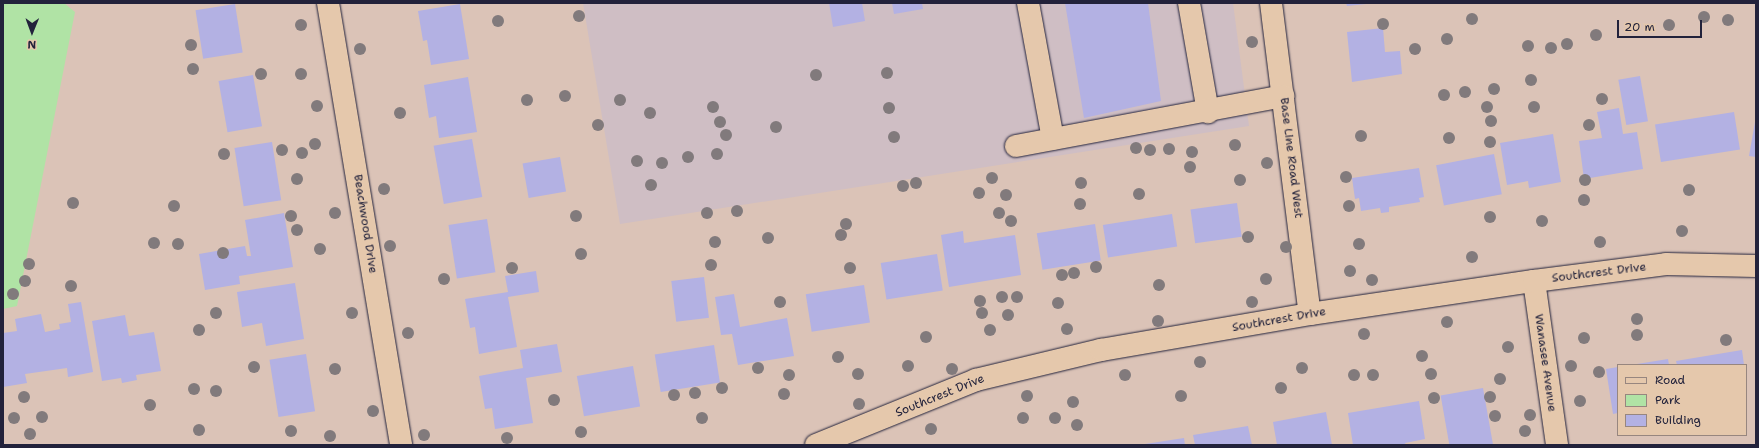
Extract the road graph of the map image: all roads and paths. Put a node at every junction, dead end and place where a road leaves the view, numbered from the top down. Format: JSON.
{"nodes":[{"id":1,"x":328,"y":3,"type":"edge"},
{"id":2,"x":1028,"y":3,"type":"edge"},
{"id":3,"x":1189,"y":3,"type":"edge"},
{"id":4,"x":1271,"y":3,"type":"edge"},
{"id":5,"x":1283,"y":96,"type":"junction"},
{"id":6,"x":1208,"y":112,"type":"junction"},
{"id":7,"x":1053,"y":139,"type":"junction"},
{"id":8,"x":1016,"y":146,"type":"dead end"},
{"id":9,"x":1756,"y":266,"type":"edge"},
{"id":10,"x":1534,"y":281,"type":"junction"},
{"id":11,"x":1310,"y":314,"type":"junction"},
{"id":12,"x":401,"y":445,"type":"edge"},
{"id":13,"x":816,"y":445,"type":"edge"},
{"id":14,"x":1557,"y":445,"type":"edge"}],
"edges":[{"from":1,"to":12,"type":"street","name":"Beachwood Drive"},
{"from":2,"to":7,"type":"street"},
{"from":3,"to":6,"type":"street"},
{"from":4,"to":5,"type":"street","name":"Base Line Road West"},
{"from":5,"to":6,"type":"street"},
{"from":5,"to":11,"type":"street","name":"Base Line Road West"},
{"from":6,"to":7,"type":"street"},
{"from":7,"to":8,"type":"street"},
{"from":9,"to":10,"type":"street","name":"Southcrest Drive"},
{"from":10,"to":11,"type":"street","name":"Southcrest Drive"},
{"from":10,"to":14,"type":"street","name":"Wanasee Avenue"},
{"from":11,"to":13,"type":"street","name":"Southcrest Drive"}]}
